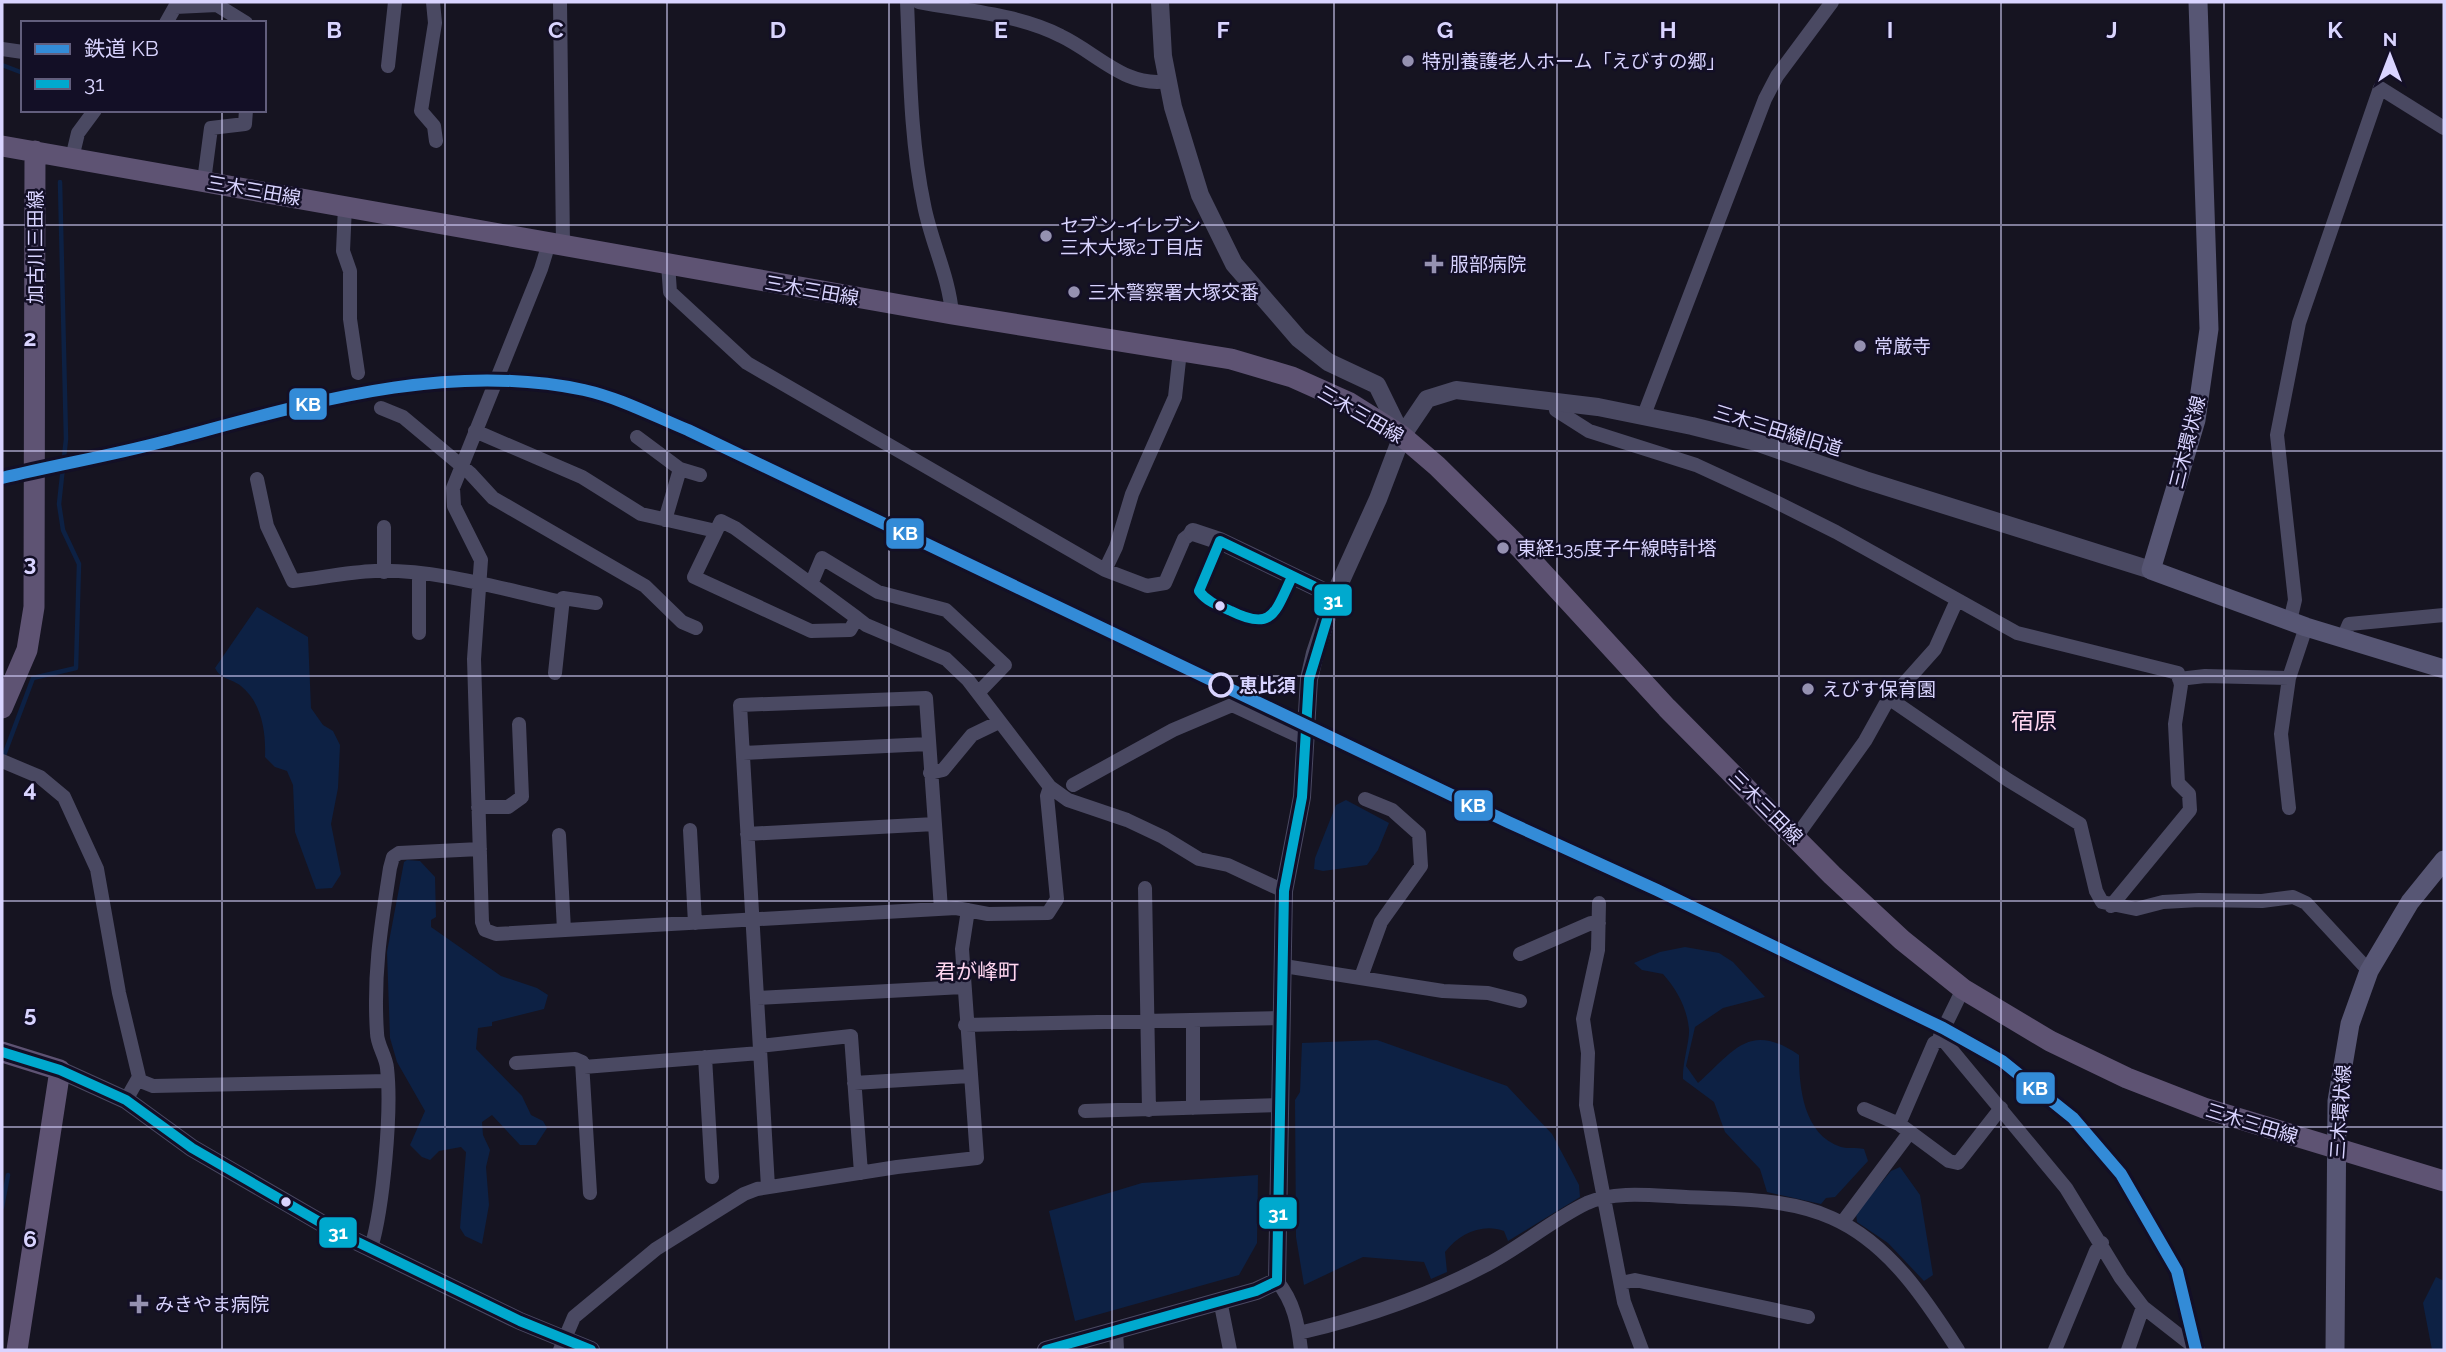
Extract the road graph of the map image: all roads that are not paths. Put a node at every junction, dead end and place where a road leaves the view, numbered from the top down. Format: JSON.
{"nodes":[{"id":1,"x":395,"y":2,"type":"edge"},
{"id":2,"x":433,"y":2,"type":"edge"},
{"id":3,"x":560,"y":2,"type":"edge"},
{"id":4,"x":907,"y":2,"type":"edge"},
{"id":5,"x":919,"y":2,"type":"edge"},
{"id":6,"x":1160,"y":2,"type":"edge"},
{"id":7,"x":1832,"y":2,"type":"edge"},
{"id":8,"x":2198,"y":2,"type":"edge"},
{"id":9,"x":217,"y":3,"type":"edge"},
{"id":10,"x":167,"y":21,"type":"edge"},
{"id":11,"x":243,"y":21,"type":"edge"},
{"id":12,"x":2,"y":49,"type":"edge"},
{"id":13,"x":21,"y":52,"type":"edge"},
{"id":14,"x":388,"y":66,"type":"dead end"},
{"id":15,"x":1168,"y":81,"type":"junction"},
{"id":16,"x":94,"y":112,"type":"edge"},
{"id":17,"x":246,"y":112,"type":"edge"},
{"id":18,"x":2444,"y":128,"type":"edge"},
{"id":19,"x":436,"y":141,"type":"dead end"},
{"id":20,"x":2,"y":146,"type":"edge"},
{"id":21,"x":36,"y":151,"type":"junction"},
{"id":22,"x":72,"y":158,"type":"junction"},
{"id":23,"x":204,"y":181,"type":"junction"},
{"id":24,"x":345,"y":206,"type":"junction"},
{"id":25,"x":556,"y":244,"type":"junction"},
{"id":26,"x":668,"y":264,"type":"junction"},
{"id":27,"x":952,"y":314,"type":"junction"},
{"id":28,"x":1180,"y":351,"type":"junction"},
{"id":29,"x":359,"y":373,"type":"dead end"},
{"id":30,"x":1556,"y":401,"type":"junction"},
{"id":31,"x":381,"y":408,"type":"dead end"},
{"id":32,"x":1644,"y":415,"type":"junction"},
{"id":33,"x":475,"y":431,"type":"junction"},
{"id":34,"x":1402,"y":436,"type":"junction"},
{"id":35,"x":637,"y":437,"type":"dead end"},
{"id":36,"x":461,"y":467,"type":"junction"},
{"id":37,"x":680,"y":469,"type":"junction"},
{"id":38,"x":700,"y":475,"type":"dead end"},
{"id":39,"x":257,"y":479,"type":"dead end"},
{"id":40,"x":665,"y":520,"type":"junction"},
{"id":41,"x":384,"y":527,"type":"dead end"},
{"id":42,"x":716,"y":531,"type":"junction"},
{"id":43,"x":1193,"y":531,"type":"joint"},
{"id":44,"x":1105,"y":570,"type":"junction"},
{"id":45,"x":2151,"y":570,"type":"junction"},
{"id":46,"x":384,"y":572,"type":"junction"},
{"id":47,"x":419,"y":574,"type":"junction"},
{"id":48,"x":481,"y":583,"type":"junction"},
{"id":49,"x":810,"y":584,"type":"junction"},
{"id":50,"x":1334,"y":596,"type":"junction"},
{"id":51,"x":1956,"y":600,"type":"junction"},
{"id":52,"x":562,"y":602,"type":"junction"},
{"id":53,"x":596,"y":603,"type":"dead end"},
{"id":54,"x":2444,"y":615,"type":"edge"},
{"id":55,"x":857,"y":618,"type":"junction"},
{"id":56,"x":2298,"y":624,"type":"junction"},
{"id":57,"x":696,"y":628,"type":"dead end"},
{"id":58,"x":419,"y":633,"type":"dead end"},
{"id":59,"x":2344,"y":636,"type":"junction"},
{"id":60,"x":2444,"y":669,"type":"edge"},
{"id":61,"x":555,"y":673,"type":"dead end"},
{"id":62,"x":2289,"y":678,"type":"junction"},
{"id":63,"x":2179,"y":679,"type":"junction"},
{"id":64,"x":978,"y":693,"type":"junction"},
{"id":65,"x":1890,"y":699,"type":"junction"},
{"id":66,"x":2,"y":708,"type":"edge"},
{"id":67,"x":999,"y":722,"type":"junction"},
{"id":68,"x":519,"y":724,"type":"dead end"},
{"id":69,"x":1305,"y":739,"type":"junction"},
{"id":70,"x":928,"y":744,"type":"junction"},
{"id":71,"x":743,"y":753,"type":"junction"},
{"id":72,"x":2,"y":761,"type":"edge"},
{"id":73,"x":930,"y":774,"type":"junction"},
{"id":74,"x":1073,"y":785,"type":"dead end"},
{"id":75,"x":1050,"y":788,"type":"junction"},
{"id":76,"x":1366,"y":799,"type":"dead end"},
{"id":77,"x":478,"y":807,"type":"junction"},
{"id":78,"x":2289,"y":808,"type":"dead end"},
{"id":79,"x":936,"y":824,"type":"junction"},
{"id":80,"x":690,"y":830,"type":"dead end"},
{"id":81,"x":747,"y":834,"type":"junction"},
{"id":82,"x":559,"y":835,"type":"dead end"},
{"id":83,"x":1796,"y":837,"type":"junction"},
{"id":84,"x":480,"y":849,"type":"junction"},
{"id":85,"x":2444,"y":860,"type":"edge"},
{"id":86,"x":1145,"y":888,"type":"dead end"},
{"id":87,"x":1284,"y":891,"type":"junction"},
{"id":88,"x":1599,"y":902,"type":"dead end"},
{"id":89,"x":2111,"y":906,"type":"junction"},
{"id":90,"x":941,"y":909,"type":"junction"},
{"id":91,"x":968,"y":911,"type":"junction"},
{"id":92,"x":752,"y":920,"type":"junction"},
{"id":93,"x":695,"y":923,"type":"junction"},
{"id":94,"x":1599,"y":923,"type":"junction"},
{"id":95,"x":564,"y":930,"type":"junction"},
{"id":96,"x":1520,"y":954,"type":"dead end"},
{"id":97,"x":1284,"y":967,"type":"junction"},
{"id":98,"x":2370,"y":971,"type":"junction"},
{"id":99,"x":1361,"y":977,"type":"junction"},
{"id":100,"x":963,"y":987,"type":"junction"},
{"id":101,"x":1963,"y":989,"type":"junction"},
{"id":102,"x":757,"y":998,"type":"junction"},
{"id":103,"x":1520,"y":1001,"type":"dead end"},
{"id":104,"x":1282,"y":1018,"type":"junction"},
{"id":105,"x":1193,"y":1020,"type":"junction"},
{"id":106,"x":1148,"y":1021,"type":"junction"},
{"id":107,"x":965,"y":1025,"type":"junction"},
{"id":108,"x":1942,"y":1039,"type":"junction"},
{"id":109,"x":760,"y":1049,"type":"junction"},
{"id":110,"x":2,"y":1052,"type":"edge"},
{"id":111,"x":705,"y":1057,"type":"junction"},
{"id":112,"x":516,"y":1063,"type":"dead end"},
{"id":113,"x":584,"y":1067,"type":"junction"},
{"id":114,"x":60,"y":1070,"type":"junction"},
{"id":115,"x":969,"y":1076,"type":"junction"},
{"id":116,"x":138,"y":1080,"type":"junction"},
{"id":117,"x":388,"y":1081,"type":"junction"},
{"id":118,"x":854,"y":1083,"type":"junction"},
{"id":119,"x":125,"y":1100,"type":"junction"},
{"id":120,"x":1279,"y":1105,"type":"junction"},
{"id":121,"x":1194,"y":1108,"type":"junction"},
{"id":122,"x":2001,"y":1108,"type":"junction"},
{"id":123,"x":1864,"y":1109,"type":"dead end"},
{"id":124,"x":1149,"y":1110,"type":"junction"},
{"id":125,"x":1085,"y":1111,"type":"dead end"},
{"id":126,"x":1905,"y":1128,"type":"junction"},
{"id":127,"x":2336,"y":1149,"type":"junction"},
{"id":128,"x":861,"y":1173,"type":"junction"},
{"id":129,"x":712,"y":1177,"type":"dead end"},
{"id":130,"x":2444,"y":1181,"type":"edge"},
{"id":131,"x":768,"y":1187,"type":"junction"},
{"id":132,"x":590,"y":1193,"type":"dead end"},
{"id":133,"x":1604,"y":1199,"type":"junction"},
{"id":134,"x":1842,"y":1223,"type":"junction"},
{"id":135,"x":2102,"y":1244,"type":"junction"},
{"id":136,"x":371,"y":1248,"type":"junction"},
{"id":137,"x":1278,"y":1281,"type":"junction"},
{"id":138,"x":1621,"y":1283,"type":"junction"},
{"id":139,"x":1220,"y":1300,"type":"junction"},
{"id":140,"x":2143,"y":1307,"type":"junction"},
{"id":141,"x":1808,"y":1317,"type":"dead end"},
{"id":142,"x":1116,"y":1330,"type":"junction"},
{"id":143,"x":1299,"y":1333,"type":"junction"},
{"id":144,"x":562,"y":1345,"type":"edge"},
{"id":145,"x":17,"y":1350,"type":"edge"},
{"id":146,"x":592,"y":1350,"type":"edge"},
{"id":147,"x":1046,"y":1350,"type":"edge"},
{"id":148,"x":1117,"y":1350,"type":"edge"},
{"id":149,"x":1230,"y":1350,"type":"edge"},
{"id":150,"x":1301,"y":1350,"type":"edge"},
{"id":151,"x":1642,"y":1350,"type":"edge"},
{"id":152,"x":1958,"y":1350,"type":"edge"},
{"id":153,"x":2055,"y":1350,"type":"edge"},
{"id":154,"x":2128,"y":1350,"type":"edge"},
{"id":155,"x":2198,"y":1350,"type":"edge"},
{"id":156,"x":2334,"y":1350,"type":"edge"}],
"edges":[{"from":1,"to":14,"type":"street"},
{"from":2,"to":19,"type":"street"},
{"from":3,"to":25,"type":"street"},
{"from":4,"to":27,"type":"street"},
{"from":5,"to":15,"type":"street"},
{"from":6,"to":15,"type":"street"},
{"from":7,"to":32,"type":"street"},
{"from":8,"to":45,"type":"main road","name":"三木環状線"},
{"from":9,"to":10,"type":"street"},
{"from":9,"to":11,"type":"street"},
{"from":12,"to":13,"type":"street"},
{"from":15,"to":34,"type":"street"},
{"from":16,"to":22,"type":"street"},
{"from":17,"to":23,"type":"street"},
{"from":18,"to":56,"type":"street"},
{"from":20,"to":21,"type":"main road"},
{"from":21,"to":22,"type":"main road","name":"三木三田線"},
{"from":21,"to":66,"type":"main road","name":"加古川三田線"},
{"from":22,"to":23,"type":"main road","name":"三木三田線"},
{"from":23,"to":24,"type":"main road","name":"三木三田線"},
{"from":24,"to":25,"type":"main road","name":"三木三田線"},
{"from":24,"to":29,"type":"street"},
{"from":25,"to":26,"type":"main road","name":"三木三田線"},
{"from":25,"to":33,"type":"street"},
{"from":26,"to":27,"type":"main road","name":"三木三田線"},
{"from":26,"to":44,"type":"street"},
{"from":27,"to":28,"type":"main road","name":"三木三田線"},
{"from":28,"to":34,"type":"main road","name":"三木三田線"},
{"from":28,"to":44,"type":"street"},
{"from":30,"to":32,"type":"street","name":"三木三田線旧道"},
{"from":30,"to":34,"type":"street","name":"三木三田線旧道"},
{"from":30,"to":51,"type":"street"},
{"from":31,"to":36,"type":"street"},
{"from":32,"to":45,"type":"street","name":"三木三田線旧道"},
{"from":33,"to":36,"type":"street"},
{"from":33,"to":40,"type":"street"},
{"from":34,"to":50,"type":"street","name":"三木三田線旧道"},
{"from":34,"to":83,"type":"main road","name":"三木三田線"},
{"from":35,"to":37,"type":"street"},
{"from":36,"to":48,"type":"street"},
{"from":36,"to":57,"type":"street"},
{"from":37,"to":38,"type":"street"},
{"from":37,"to":40,"type":"street"},
{"from":39,"to":46,"type":"street"},
{"from":40,"to":42,"type":"street"},
{"from":41,"to":46,"type":"street"},
{"from":42,"to":49,"type":"street"},
{"from":42,"to":55,"type":"street"},
{"from":43,"to":44,"type":"street"},
{"from":43,"to":50,"type":"street"},
{"from":45,"to":56,"type":"main road"},
{"from":46,"to":47,"type":"street"},
{"from":47,"to":48,"type":"street"},
{"from":47,"to":58,"type":"street"},
{"from":48,"to":52,"type":"street"},
{"from":48,"to":77,"type":"street"},
{"from":49,"to":55,"type":"street"},
{"from":49,"to":64,"type":"street"},
{"from":50,"to":69,"type":"street","name":"三木三田線旧道"},
{"from":51,"to":63,"type":"street"},
{"from":51,"to":65,"type":"street"},
{"from":52,"to":53,"type":"street"},
{"from":52,"to":61,"type":"street"},
{"from":54,"to":59,"type":"street"},
{"from":55,"to":64,"type":"street"},
{"from":56,"to":59,"type":"main road"},
{"from":56,"to":62,"type":"street"},
{"from":59,"to":60,"type":"main road"},
{"from":62,"to":63,"type":"street"},
{"from":62,"to":78,"type":"street"},
{"from":63,"to":89,"type":"street"},
{"from":64,"to":67,"type":"street"},
{"from":65,"to":83,"type":"street"},
{"from":65,"to":89,"type":"street"},
{"from":67,"to":73,"type":"street"},
{"from":67,"to":75,"type":"street"},
{"from":68,"to":77,"type":"street"},
{"from":69,"to":74,"type":"street"},
{"from":69,"to":87,"type":"street","name":"三木三田線旧道"},
{"from":70,"to":71,"type":"street"},
{"from":70,"to":71,"type":"street"},
{"from":70,"to":73,"type":"street"},
{"from":71,"to":81,"type":"street"},
{"from":72,"to":116,"type":"street"},
{"from":73,"to":79,"type":"street"},
{"from":75,"to":87,"type":"street"},
{"from":75,"to":91,"type":"street"},
{"from":76,"to":99,"type":"street"},
{"from":77,"to":84,"type":"street"},
{"from":79,"to":81,"type":"street"},
{"from":79,"to":90,"type":"street"},
{"from":80,"to":93,"type":"street"},
{"from":81,"to":92,"type":"street"},
{"from":82,"to":95,"type":"street"},
{"from":83,"to":101,"type":"main road","name":"三木三田線"},
{"from":84,"to":95,"type":"street"},
{"from":84,"to":117,"type":"street"},
{"from":85,"to":98,"type":"main road","name":"三木環状線"},
{"from":86,"to":106,"type":"street"},
{"from":87,"to":97,"type":"street","name":"三木三田線旧道"},
{"from":88,"to":94,"type":"street"},
{"from":89,"to":98,"type":"street"},
{"from":90,"to":91,"type":"street"},
{"from":90,"to":92,"type":"street"},
{"from":91,"to":100,"type":"street"},
{"from":92,"to":93,"type":"street"},
{"from":92,"to":102,"type":"street"},
{"from":93,"to":95,"type":"street"},
{"from":94,"to":96,"type":"street"},
{"from":94,"to":133,"type":"street"},
{"from":97,"to":99,"type":"street"},
{"from":97,"to":104,"type":"street","name":"三木三田線旧道"},
{"from":98,"to":127,"type":"main road","name":"三木環状線"},
{"from":99,"to":103,"type":"street"},
{"from":100,"to":102,"type":"street"},
{"from":100,"to":107,"type":"street"},
{"from":101,"to":108,"type":"street"},
{"from":101,"to":127,"type":"main road","name":"三木三田線"},
{"from":102,"to":109,"type":"street"},
{"from":104,"to":105,"type":"street"},
{"from":104,"to":120,"type":"street","name":"三木三田線旧道"},
{"from":105,"to":106,"type":"street"},
{"from":105,"to":121,"type":"street"},
{"from":106,"to":107,"type":"street"},
{"from":106,"to":124,"type":"street"},
{"from":107,"to":115,"type":"street"},
{"from":108,"to":122,"type":"street"},
{"from":108,"to":126,"type":"street"},
{"from":109,"to":111,"type":"street"},
{"from":109,"to":118,"type":"street"},
{"from":109,"to":131,"type":"street"},
{"from":110,"to":114,"type":"main road"},
{"from":111,"to":113,"type":"street"},
{"from":111,"to":129,"type":"street"},
{"from":112,"to":113,"type":"street"},
{"from":113,"to":132,"type":"street"},
{"from":114,"to":119,"type":"street"},
{"from":114,"to":145,"type":"main road"},
{"from":115,"to":118,"type":"street"},
{"from":115,"to":128,"type":"street"},
{"from":116,"to":117,"type":"street"},
{"from":116,"to":119,"type":"street"},
{"from":117,"to":136,"type":"street"},
{"from":118,"to":128,"type":"street"},
{"from":119,"to":136,"type":"street"},
{"from":120,"to":121,"type":"street"},
{"from":120,"to":137,"type":"street","name":"三木三田線旧道"},
{"from":121,"to":124,"type":"street"},
{"from":122,"to":126,"type":"street"},
{"from":122,"to":135,"type":"street"},
{"from":123,"to":126,"type":"street"},
{"from":124,"to":125,"type":"street"},
{"from":126,"to":134,"type":"street"},
{"from":127,"to":130,"type":"main road","name":"三木三田線"},
{"from":127,"to":156,"type":"main road","name":"三木環状線"},
{"from":128,"to":131,"type":"street"},
{"from":131,"to":144,"type":"street"},
{"from":133,"to":134,"type":"street"},
{"from":133,"to":138,"type":"street"},
{"from":133,"to":143,"type":"street"},
{"from":134,"to":152,"type":"street"},
{"from":135,"to":140,"type":"street"},
{"from":135,"to":153,"type":"street"},
{"from":136,"to":144,"type":"street"},
{"from":137,"to":139,"type":"street"},
{"from":137,"to":143,"type":"street"},
{"from":138,"to":141,"type":"street"},
{"from":138,"to":151,"type":"street"},
{"from":139,"to":142,"type":"street"},
{"from":139,"to":149,"type":"street"},
{"from":140,"to":154,"type":"street"},
{"from":140,"to":155,"type":"street"},
{"from":142,"to":147,"type":"street"},
{"from":142,"to":148,"type":"street"},
{"from":143,"to":150,"type":"street"},
{"from":144,"to":146,"type":"street"}]}
